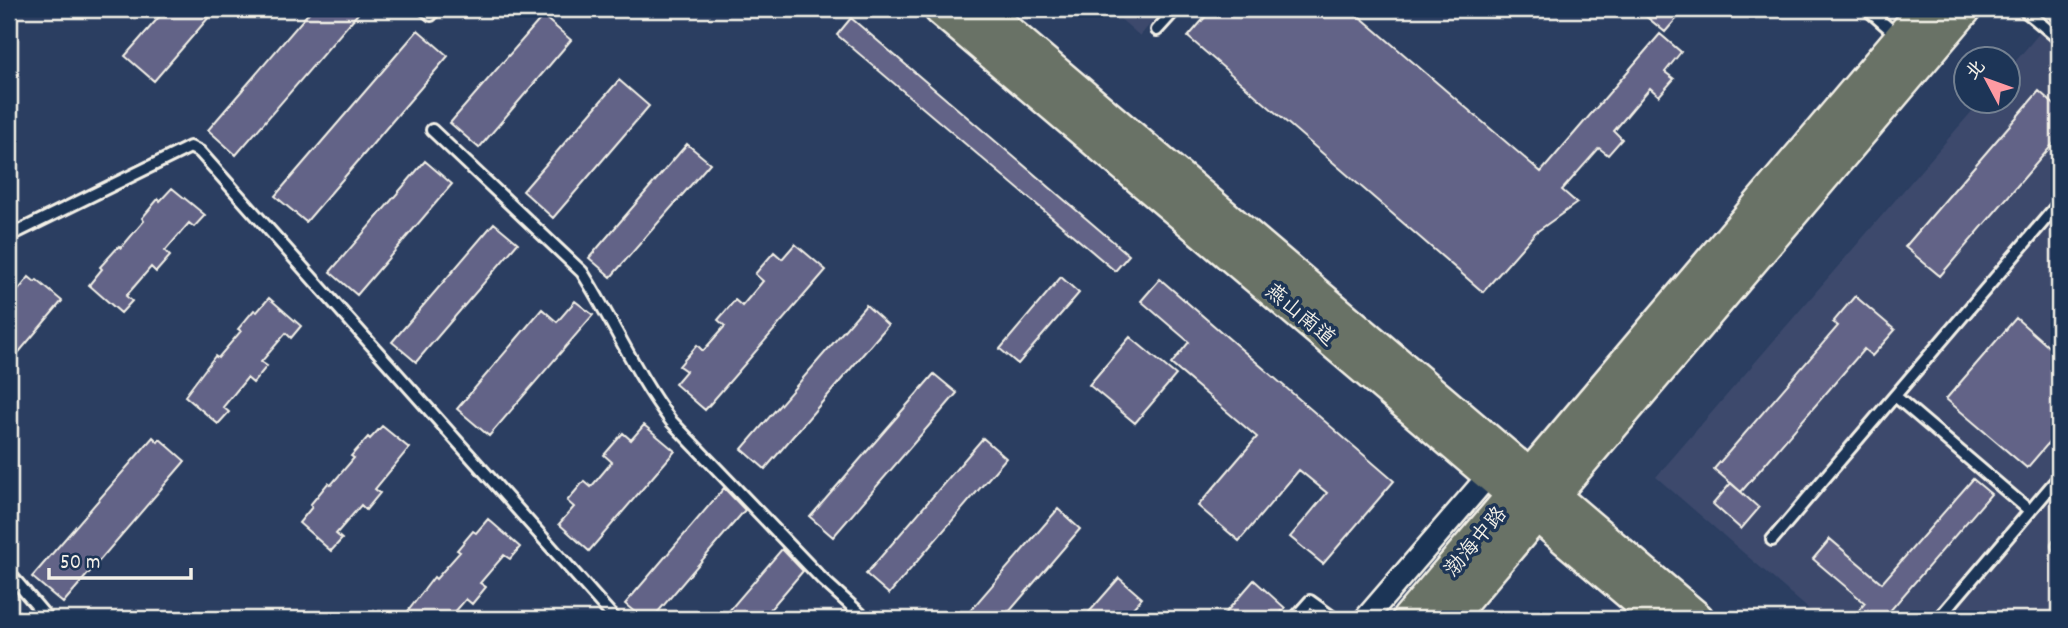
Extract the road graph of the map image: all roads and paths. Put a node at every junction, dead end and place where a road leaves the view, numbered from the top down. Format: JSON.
{"nodes":[{"id":1,"x":941,"y":9,"type":"edge"},
{"id":2,"x":980,"y":9,"type":"edge"},
{"id":3,"x":1176,"y":9,"type":"edge"},
{"id":4,"x":1867,"y":9,"type":"edge"},
{"id":5,"x":1926,"y":9,"type":"edge"},
{"id":6,"x":1964,"y":9,"type":"edge"},
{"id":7,"x":2023,"y":9,"type":"edge"},
{"id":8,"x":1157,"y":30,"type":"dead end"},
{"id":9,"x":1901,"y":39,"type":"junction"},
{"id":10,"x":2059,"y":39,"type":"edge"},
{"id":11,"x":432,"y":130,"type":"dead end"},
{"id":12,"x":2059,"y":203,"type":"edge"},
{"id":13,"x":9,"y":236,"type":"edge"},
{"id":14,"x":1895,"y":396,"type":"junction"},
{"id":15,"x":2059,"y":477,"type":"edge"},
{"id":16,"x":1524,"y":491,"type":"junction"},
{"id":17,"x":2030,"y":511,"type":"junction"},
{"id":18,"x":1772,"y":540,"type":"dead end"},
{"id":19,"x":9,"y":573,"type":"edge"},
{"id":20,"x":48,"y":619,"type":"edge"},
{"id":21,"x":615,"y":619,"type":"edge"},
{"id":22,"x":866,"y":619,"type":"edge"},
{"id":23,"x":1294,"y":619,"type":"edge"},
{"id":24,"x":1335,"y":619,"type":"edge"},
{"id":25,"x":1365,"y":619,"type":"edge"},
{"id":26,"x":1409,"y":619,"type":"edge"},
{"id":27,"x":1447,"y":619,"type":"edge"},
{"id":28,"x":1661,"y":619,"type":"edge"},
{"id":29,"x":1697,"y":619,"type":"edge"},
{"id":30,"x":1938,"y":619,"type":"edge"}],
"edges":[{"from":1,"to":16,"type":"main road","name":"燕山南道"},
{"from":2,"to":16,"type":"main road","name":"燕山南道"},
{"from":3,"to":8,"type":"lane"},
{"from":4,"to":9,"type":"lane"},
{"from":5,"to":9,"type":"main road"},
{"from":6,"to":16,"type":"main road"},
{"from":7,"to":10,"type":"lane"},
{"from":9,"to":16,"type":"main road"},
{"from":11,"to":22,"type":"lane"},
{"from":12,"to":14,"type":"lane"},
{"from":13,"to":21,"type":"lane"},
{"from":14,"to":17,"type":"lane"},
{"from":14,"to":18,"type":"lane"},
{"from":15,"to":17,"type":"lane"},
{"from":16,"to":25,"type":"street"},
{"from":16,"to":26,"type":"main road","name":"渤海中路"},
{"from":16,"to":27,"type":"main road","name":"渤海中路"},
{"from":16,"to":28,"type":"main road","name":"燕山南道"},
{"from":16,"to":29,"type":"main road","name":"燕山南道"},
{"from":17,"to":30,"type":"lane"},
{"from":19,"to":20,"type":"lane"},
{"from":23,"to":24,"type":"lane"}]}
